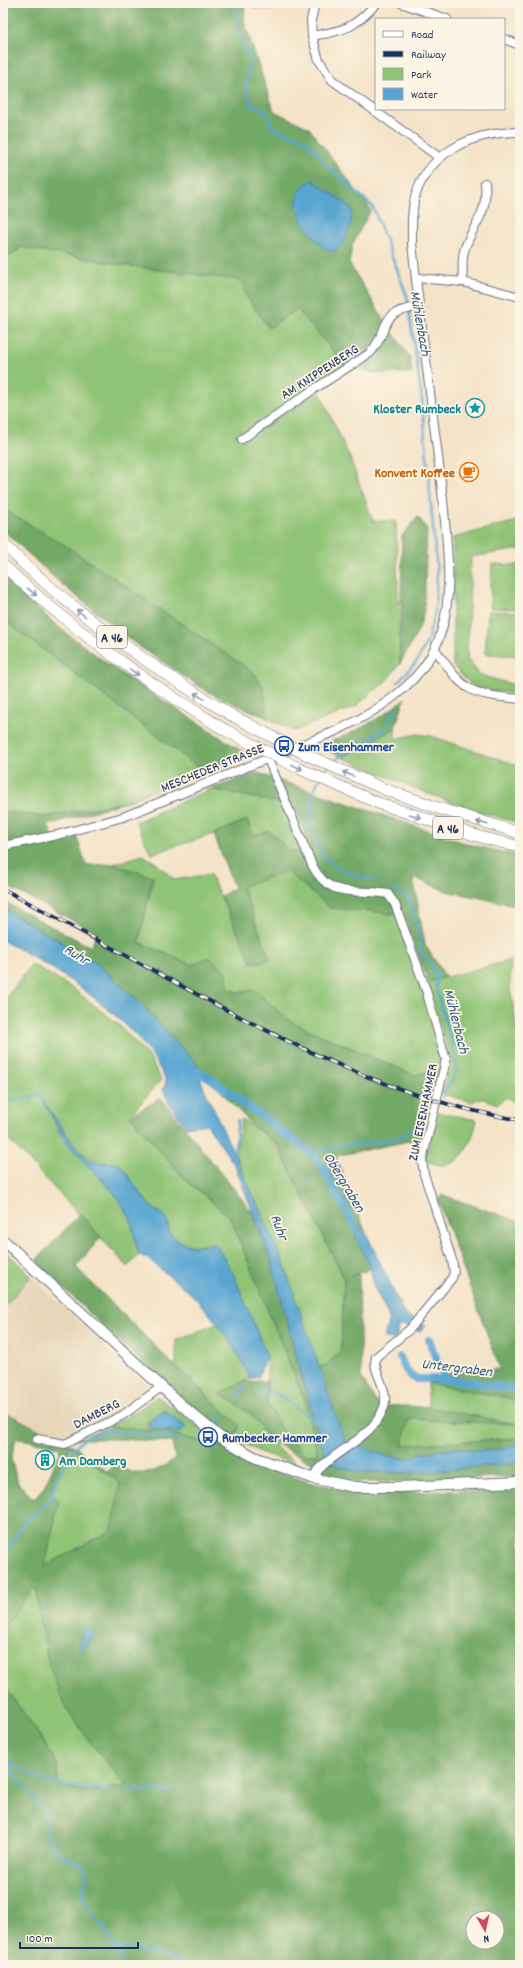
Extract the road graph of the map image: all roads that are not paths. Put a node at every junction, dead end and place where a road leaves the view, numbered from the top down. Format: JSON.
{"nodes":[{"id":1,"x":315,"y":3,"type":"edge"},
{"id":2,"x":377,"y":3,"type":"edge"},
{"id":3,"x":401,"y":3,"type":"edge"},
{"id":4,"x":444,"y":18,"type":"edge"},
{"id":5,"x":312,"y":36,"type":"junction"},
{"id":6,"x":505,"y":39,"type":"edge"},
{"id":7,"x":520,"y":45,"type":"edge"},
{"id":8,"x":520,"y":132,"type":"edge"},
{"id":9,"x":440,"y":158,"type":"junction"},
{"id":10,"x":486,"y":183,"type":"dead end"},
{"id":11,"x":416,"y":278,"type":"junction"},
{"id":12,"x":463,"y":282,"type":"junction"},
{"id":13,"x":520,"y":297,"type":"edge"},
{"id":14,"x":416,"y":308,"type":"junction"},
{"id":15,"x":242,"y":439,"type":"dead end"},
{"id":16,"x":3,"y":544,"type":"edge"},
{"id":17,"x":3,"y":566,"type":"edge"},
{"id":18,"x":434,"y":649,"type":"junction"},
{"id":19,"x":520,"y":699,"type":"edge"},
{"id":20,"x":268,"y":759,"type":"junction"},
{"id":21,"x":520,"y":833,"type":"edge"},
{"id":22,"x":3,"y":846,"type":"edge"},
{"id":23,"x":520,"y":847,"type":"edge"},
{"id":24,"x":3,"y":1240,"type":"edge"},
{"id":25,"x":161,"y":1387,"type":"junction"},
{"id":26,"x":37,"y":1439,"type":"dead end"},
{"id":27,"x":312,"y":1478,"type":"junction"},
{"id":28,"x":520,"y":1482,"type":"edge"}],
"edges":[{"from":1,"to":5,"type":"street"},
{"from":2,"to":5,"type":"street"},
{"from":3,"to":4,"type":"street"},
{"from":5,"to":9,"type":"street"},
{"from":6,"to":7,"type":"street"},
{"from":8,"to":9,"type":"street","name":"MESCHEDER STRASSE"},
{"from":9,"to":11,"type":"street","name":"MESCHEDER STRASSE"},
{"from":10,"to":12,"type":"street"},
{"from":11,"to":12,"type":"street"},
{"from":11,"to":14,"type":"street","name":"MESCHEDER STRASSE"},
{"from":12,"to":13,"type":"street"},
{"from":14,"to":15,"type":"street","name":"AM KNIPPENBERG"},
{"from":14,"to":18,"type":"street","name":"MESCHEDER STRASSE"},
{"from":21,"to":16,"type":"highway","number":"A 46","one_way":true,"bridge":true},
{"from":17,"to":23,"type":"highway","number":"A 46","one_way":true,"bridge":true},
{"from":18,"to":19,"type":"street"},
{"from":18,"to":20,"type":"street","name":"MESCHEDER STRASSE"},
{"from":20,"to":22,"type":"street","name":"MESCHEDER STRASSE"},
{"from":20,"to":27,"type":"street","name":"ZUM EISENHAMMER"},
{"from":24,"to":25,"type":"main road"},
{"from":25,"to":26,"type":"street","name":"DAMBERG"},
{"from":25,"to":27,"type":"main road"},
{"from":27,"to":28,"type":"main road"}]}
